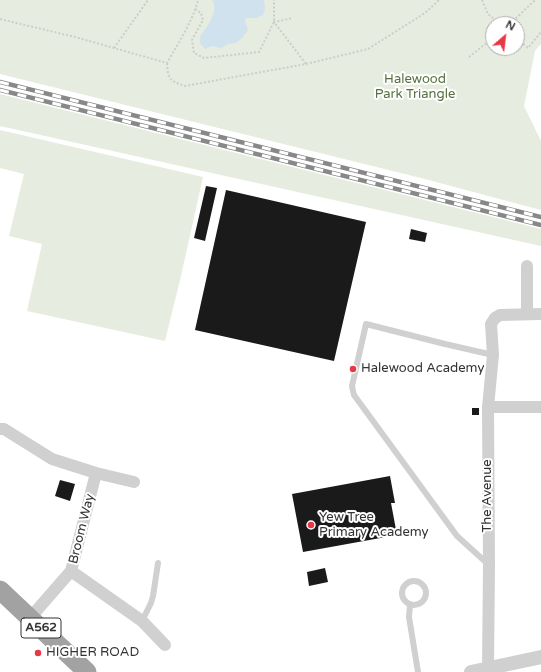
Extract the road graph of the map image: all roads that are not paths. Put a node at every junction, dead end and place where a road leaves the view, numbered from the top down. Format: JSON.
{"nodes":[{"id":1,"x":527,"y":266,"type":"dead end"},
{"id":2,"x":527,"y":314,"type":"junction"},
{"id":3,"x":541,"y":314,"type":"edge"},
{"id":4,"x":493,"y":355,"type":"junction"},
{"id":5,"x":488,"y":406,"type":"junction"},
{"id":6,"x":541,"y":407,"type":"edge"},
{"id":7,"x":0,"y":429,"type":"edge"},
{"id":8,"x":96,"y":473,"type":"junction"},
{"id":9,"x":134,"y":482,"type":"dead end"},
{"id":10,"x":158,"y":563,"type":"dead end"},
{"id":11,"x":489,"y":565,"type":"junction"},
{"id":12,"x":71,"y":571,"type":"junction"},
{"id":13,"x":0,"y":590,"type":"edge"},
{"id":14,"x":410,"y":604,"type":"dead end"},
{"id":15,"x":30,"y":618,"type":"junction"},
{"id":16,"x":142,"y":621,"type":"junction"},
{"id":17,"x":165,"y":645,"type":"dead end"},
{"id":18,"x":541,"y":657,"type":"edge"},
{"id":19,"x":488,"y":669,"type":"junction"},
{"id":20,"x":87,"y":672,"type":"edge"},
{"id":21,"x":418,"y":672,"type":"edge"},
{"id":22,"x":471,"y":672,"type":"edge"}],
"edges":[{"from":1,"to":2,"type":"street"},
{"from":2,"to":3,"type":"street"},
{"from":2,"to":4,"type":"street","name":"The Avenue"},
{"from":4,"to":5,"type":"street","name":"The Avenue"},
{"from":4,"to":11,"type":"lane"},
{"from":5,"to":6,"type":"street"},
{"from":5,"to":11,"type":"street","name":"The Avenue"},
{"from":7,"to":8,"type":"street"},
{"from":8,"to":9,"type":"street"},
{"from":8,"to":12,"type":"street","name":"Broom Way"},
{"from":10,"to":16,"type":"lane"},
{"from":11,"to":19,"type":"street","name":"The Avenue"},
{"from":12,"to":15,"type":"street","name":"Broom Way"},
{"from":12,"to":16,"type":"street"},
{"from":13,"to":15,"type":"highway","number":"A562"},
{"from":14,"to":21,"type":"lane"},
{"from":15,"to":20,"type":"highway","number":"A562"},
{"from":16,"to":17,"type":"street"},
{"from":18,"to":19,"type":"street"},
{"from":19,"to":22,"type":"street"}]}
